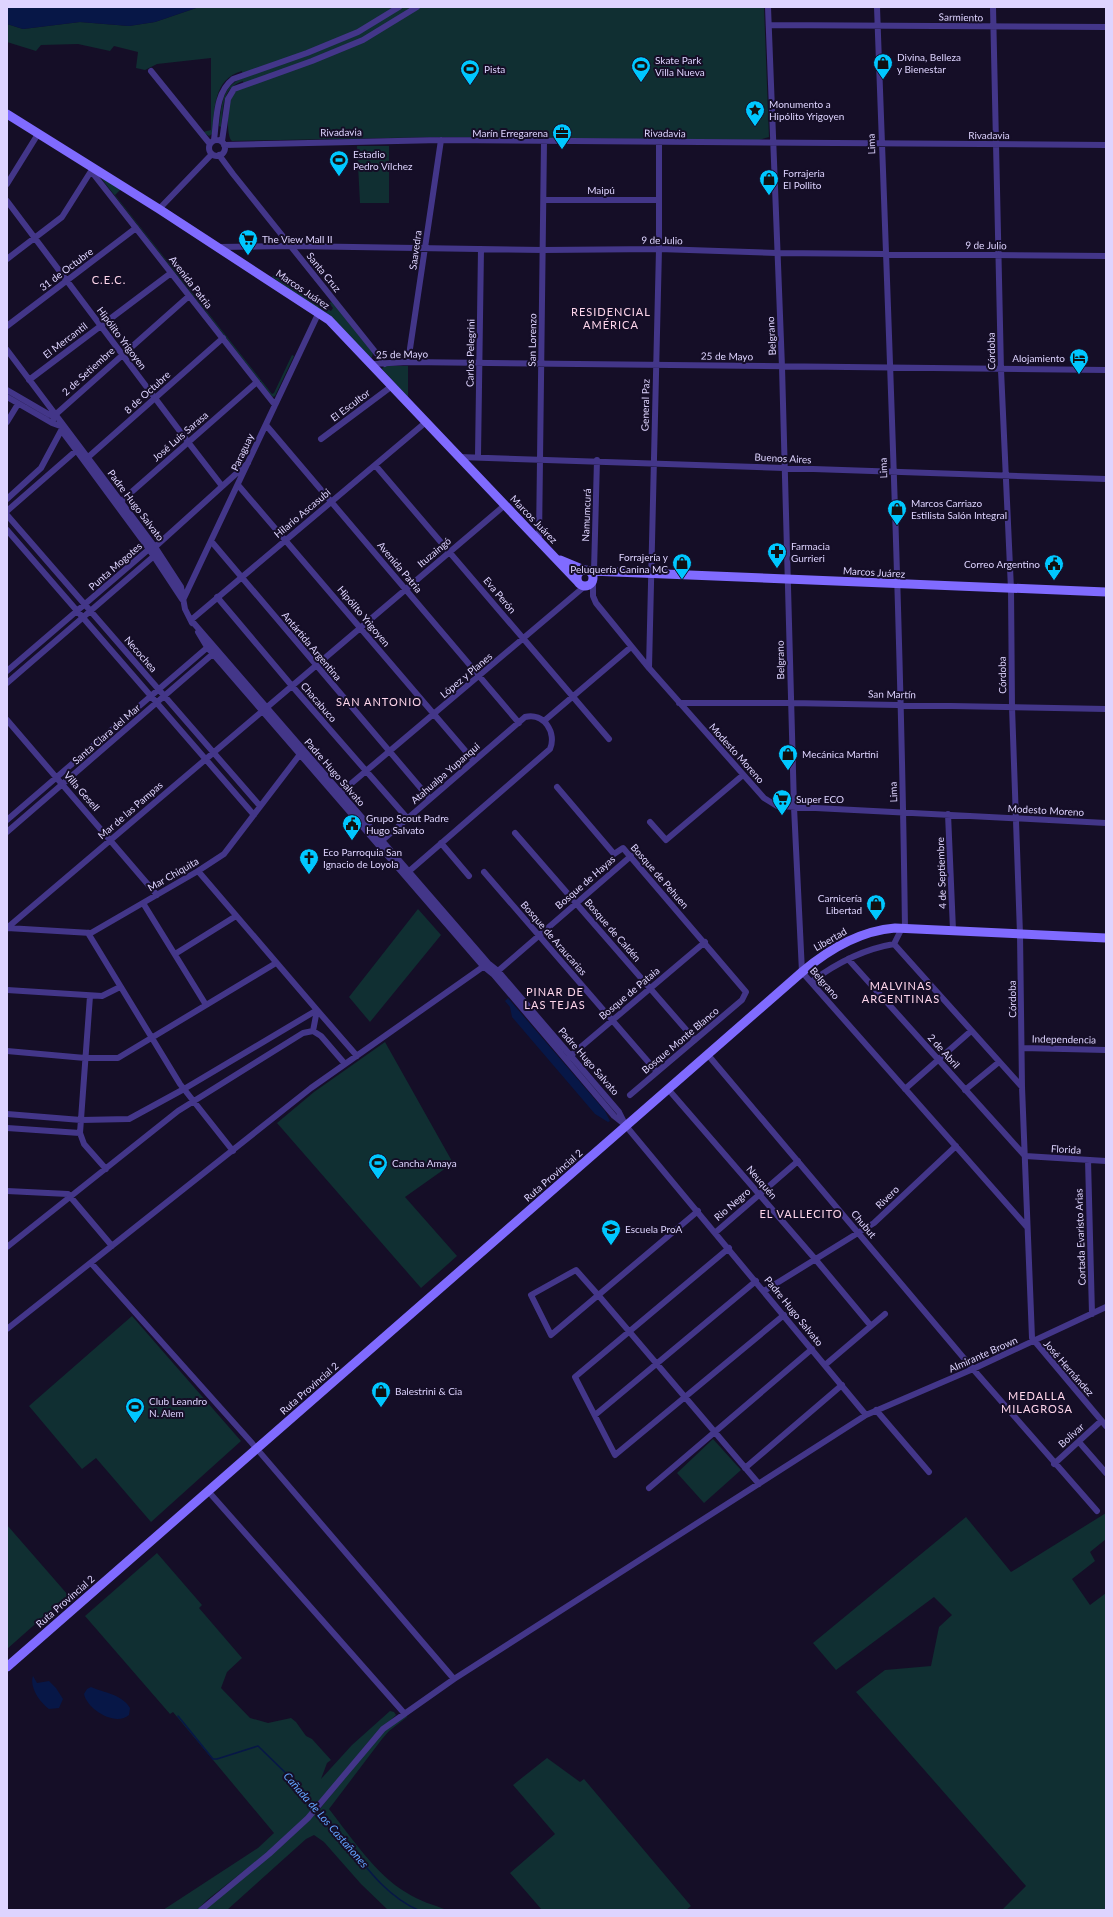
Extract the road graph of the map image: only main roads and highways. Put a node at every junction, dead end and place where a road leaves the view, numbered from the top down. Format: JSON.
{"nodes":[{"id":1,"x":7,"y":114,"type":"edge"},
{"id":2,"x":556,"y":558,"type":"junction"},
{"id":3,"x":591,"y":574,"type":"junction"},
{"id":4,"x":582,"y":584,"type":"junction"},
{"id":5,"x":1106,"y":592,"type":"edge"},
{"id":6,"x":1106,"y":938,"type":"edge"},
{"id":7,"x":626,"y":1126,"type":"joint"},
{"id":8,"x":7,"y":1667,"type":"edge"}],
"edges":[{"from":1,"to":2,"type":"main road","name":"Marcos Juárez"},
{"from":2,"to":3,"type":"main road","name":"Marcos Juárez"},
{"from":2,"to":4,"type":"main road","name":"Marcos Juárez"},
{"from":3,"to":4,"type":"main road"},
{"from":3,"to":4,"type":"main road"},
{"from":3,"to":5,"type":"main road","name":"Marcos Juárez"},
{"from":6,"to":7,"type":"main road","name":"Libertad"},
{"from":7,"to":8,"type":"main road","name":"Ruta Provincial 2"}]}
